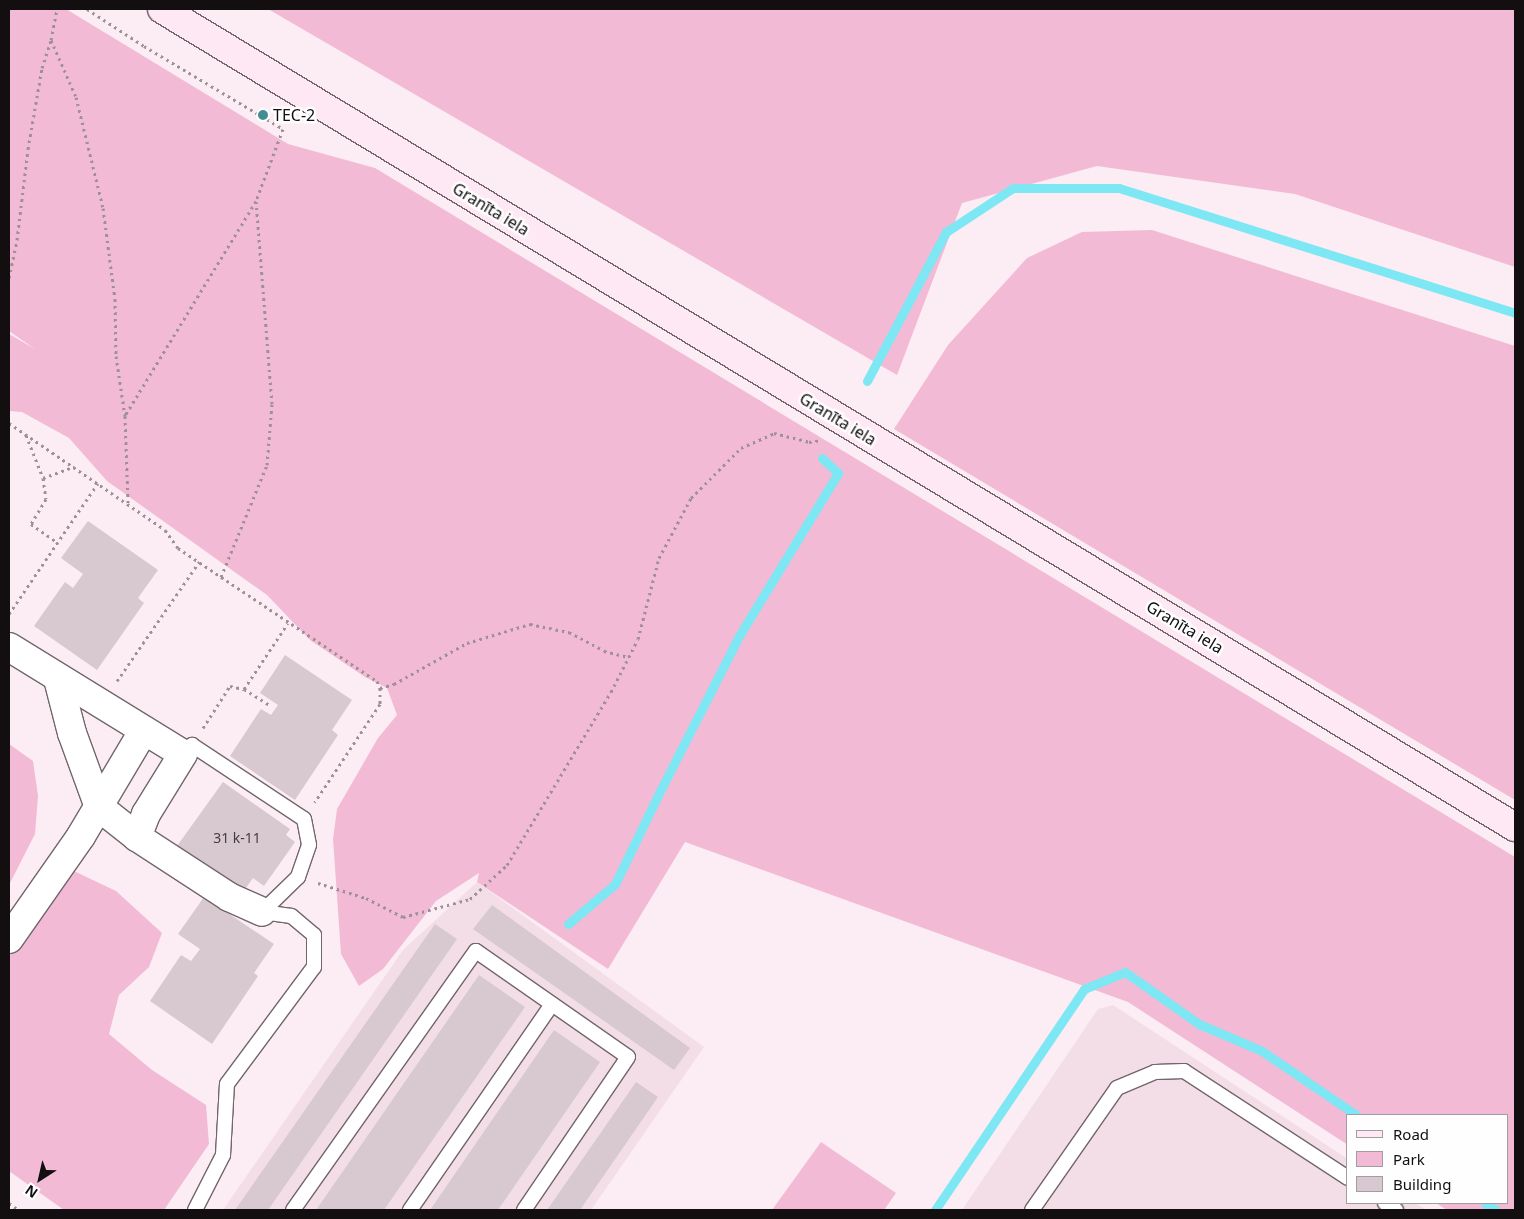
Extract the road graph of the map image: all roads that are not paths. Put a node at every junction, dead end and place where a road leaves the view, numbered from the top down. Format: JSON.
{"nodes":[{"id":1,"x":162,"y":9,"type":"edge"},
{"id":2,"x":9,"y":647,"type":"edge"},
{"id":3,"x":58,"y":679,"type":"junction"},
{"id":4,"x":144,"y":730,"type":"junction"},
{"id":5,"x":188,"y":749,"type":"junction"},
{"id":6,"x":99,"y":807,"type":"junction"},
{"id":7,"x":1515,"y":827,"type":"edge"},
{"id":8,"x":137,"y":837,"type":"junction"},
{"id":9,"x":262,"y":912,"type":"junction"},
{"id":10,"x":9,"y":939,"type":"edge"},
{"id":11,"x":552,"y":1004,"type":"junction"},
{"id":12,"x":1346,"y":1177,"type":"edge"},
{"id":13,"x":195,"y":1210,"type":"edge"},
{"id":14,"x":293,"y":1210,"type":"edge"},
{"id":15,"x":410,"y":1210,"type":"edge"},
{"id":16,"x":524,"y":1210,"type":"edge"},
{"id":17,"x":1032,"y":1210,"type":"edge"}],
"edges":[{"from":1,"to":7,"type":"main road","name":"Granīta iela"},
{"from":2,"to":3,"type":"street"},
{"from":3,"to":4,"type":"street"},
{"from":3,"to":6,"type":"street"},
{"from":4,"to":5,"type":"street"},
{"from":4,"to":6,"type":"street"},
{"from":5,"to":8,"type":"street"},
{"from":5,"to":9,"type":"lane"},
{"from":6,"to":8,"type":"street"},
{"from":6,"to":10,"type":"street"},
{"from":8,"to":9,"type":"street"},
{"from":9,"to":13,"type":"lane"},
{"from":11,"to":14,"type":"lane"},
{"from":11,"to":15,"type":"lane"},
{"from":11,"to":16,"type":"lane"},
{"from":12,"to":17,"type":"lane"}]}
